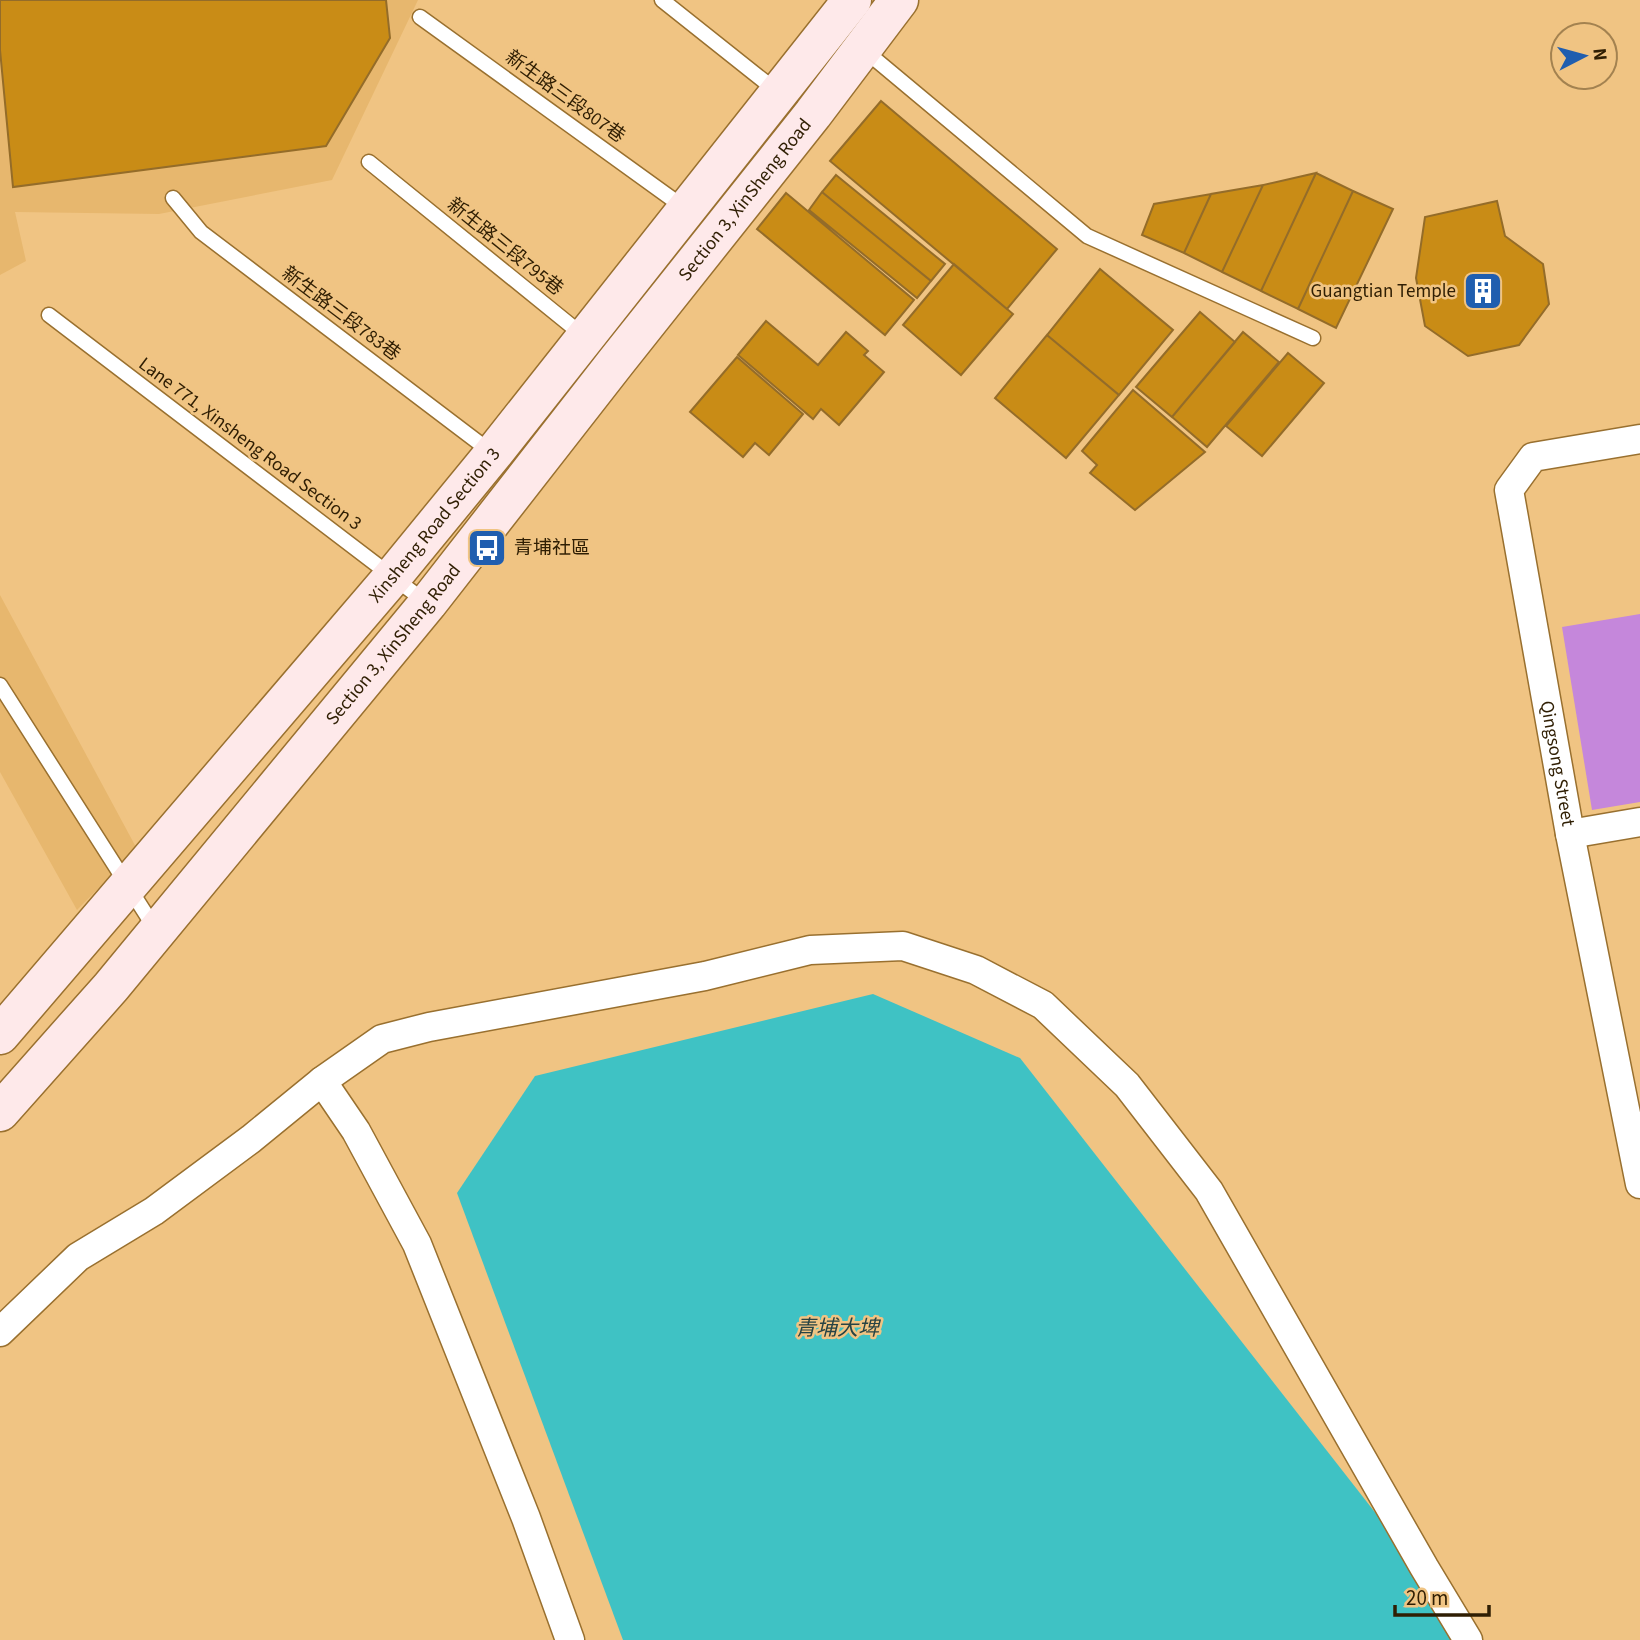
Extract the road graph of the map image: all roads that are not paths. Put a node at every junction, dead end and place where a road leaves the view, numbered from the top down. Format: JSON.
{"nodes":[{"id":1,"x":662,"y":0,"type":"edge"},
{"id":2,"x":852,"y":0,"type":"edge"},
{"id":3,"x":899,"y":0,"type":"edge"},
{"id":4,"x":421,"y":17,"type":"dead end"},
{"id":5,"x":862,"y":48,"type":"junction"},
{"id":6,"x":796,"y":103,"type":"junction"},
{"id":7,"x":369,"y":162,"type":"dead end"},
{"id":8,"x":173,"y":198,"type":"dead end"},
{"id":9,"x":686,"y":209,"type":"junction"},
{"id":10,"x":49,"y":315,"type":"dead end"},
{"id":11,"x":1313,"y":338,"type":"dead end"},
{"id":12,"x":601,"y":350,"type":"junction"},
{"id":13,"x":1640,"y":439,"type":"edge"},
{"id":14,"x":493,"y":454,"type":"junction"},
{"id":15,"x":393,"y":576,"type":"junction"},
{"id":16,"x":428,"y":603,"type":"junction"},
{"id":17,"x":0,"y":685,"type":"edge"},
{"id":18,"x":1640,"y":822,"type":"edge"},
{"id":19,"x":1570,"y":834,"type":"junction"},
{"id":20,"x":127,"y":886,"type":"junction"},
{"id":21,"x":157,"y":932,"type":"junction"},
{"id":22,"x":4,"y":1024,"type":"edge"},
{"id":23,"x":322,"y":1081,"type":"junction"},
{"id":24,"x":0,"y":1112,"type":"edge"},
{"id":25,"x":1640,"y":1184,"type":"edge"},
{"id":26,"x":0,"y":1332,"type":"edge"},
{"id":27,"x":570,"y":1640,"type":"edge"},
{"id":28,"x":1468,"y":1640,"type":"edge"}],
"edges":[{"from":1,"to":6,"type":"lane"},
{"from":2,"to":6,"type":"main road","name":"Xinsheng Road Section 3"},
{"from":3,"to":5,"type":"main road","name":"Section 3, XinSheng Road"},
{"from":4,"to":9,"type":"lane","name":"新生路三段807巷"},
{"from":5,"to":6,"type":"main road","name":"Section 3, XinSheng Road"},
{"from":5,"to":11,"type":"lane"},
{"from":6,"to":9,"type":"main road","name":"Xinsheng Road Section 3"},
{"from":6,"to":12,"type":"main road","name":"Section 3, XinSheng Road"},
{"from":7,"to":12,"type":"lane","name":"新生路三段795巷"},
{"from":8,"to":14,"type":"lane","name":"新生路三段783巷"},
{"from":9,"to":12,"type":"main road","name":"Xinsheng Road Section 3"},
{"from":10,"to":15,"type":"lane","name":"Lane 771, Xinsheng Road Section 3"},
{"from":12,"to":14,"type":"main road","name":"Xinsheng Road Section 3"},
{"from":12,"to":16,"type":"main road","name":"Section 3, XinSheng Road"},
{"from":13,"to":19,"type":"street","name":"Qingsong Street"},
{"from":14,"to":15,"type":"main road","name":"Xinsheng Road Section 3"},
{"from":15,"to":16,"type":"lane","name":"Lane 771, Xinsheng Road Section 3"},
{"from":15,"to":20,"type":"main road","name":"Xinsheng Road Section 3"},
{"from":16,"to":21,"type":"main road","name":"Section 3, XinSheng Road"},
{"from":17,"to":20,"type":"lane"},
{"from":18,"to":19,"type":"street"},
{"from":19,"to":25,"type":"street","name":"Qingsong Street"},
{"from":20,"to":21,"type":"lane"},
{"from":20,"to":22,"type":"main road","name":"Xinsheng Road Section 3"},
{"from":21,"to":24,"type":"main road","name":"Section 3, XinSheng Road"},
{"from":23,"to":26,"type":"street"},
{"from":23,"to":27,"type":"street"},
{"from":23,"to":28,"type":"street"}]}
